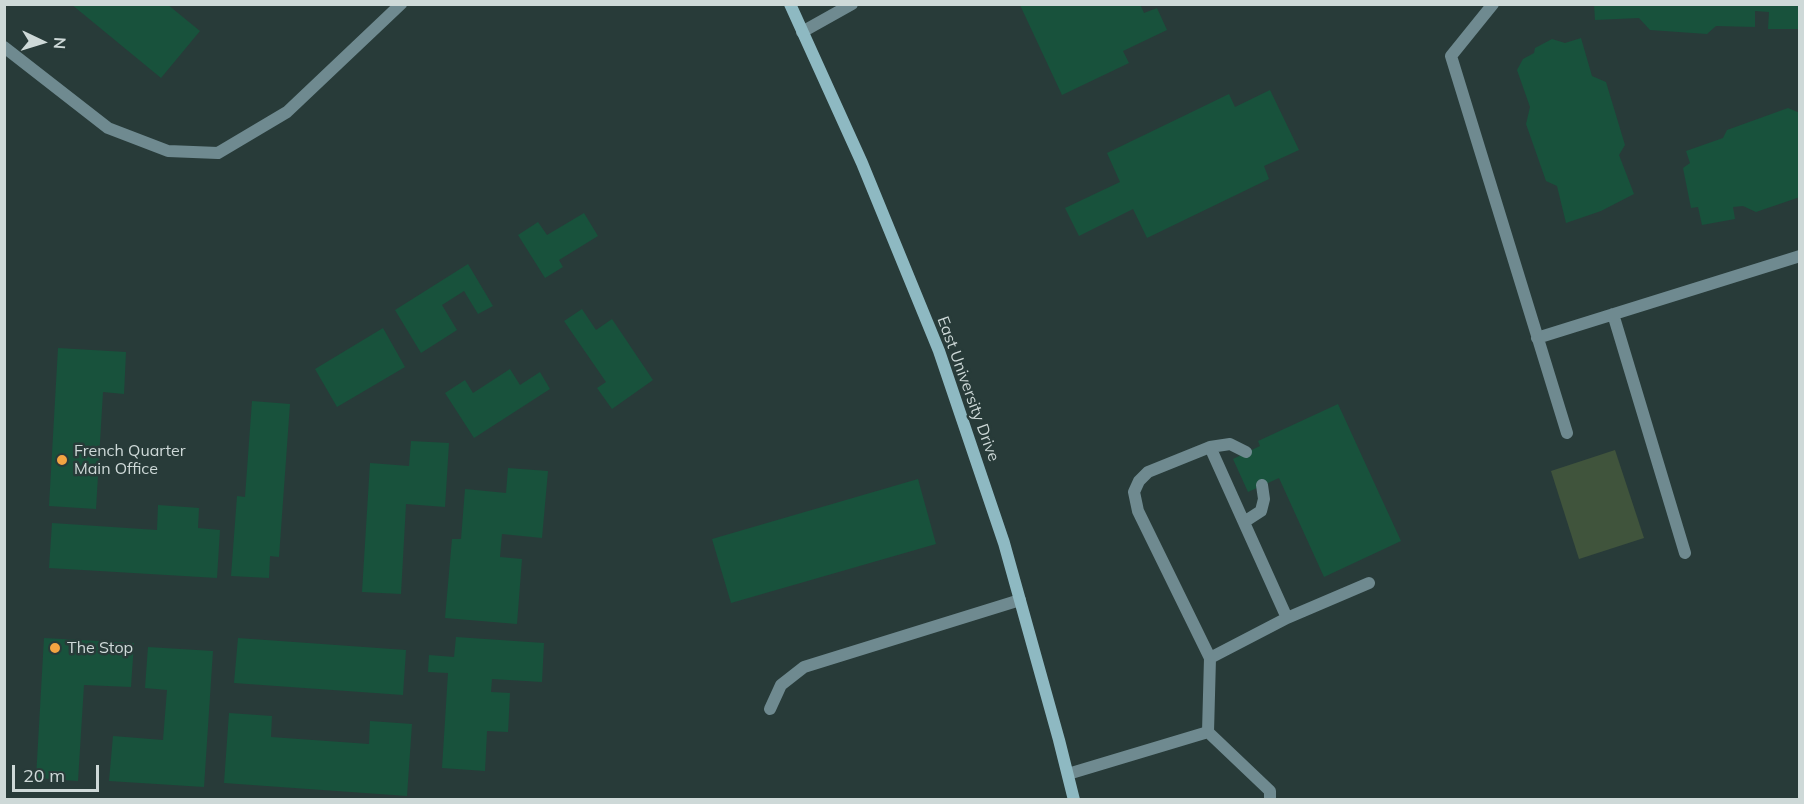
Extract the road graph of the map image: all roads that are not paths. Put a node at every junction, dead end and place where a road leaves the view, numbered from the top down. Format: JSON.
{"nodes":[{"id":1,"x":401,"y":4,"type":"edge"},
{"id":2,"x":790,"y":4,"type":"edge"},
{"id":3,"x":852,"y":4,"type":"edge"},
{"id":4,"x":1493,"y":4,"type":"edge"},
{"id":5,"x":802,"y":32,"type":"junction"},
{"id":6,"x":4,"y":47,"type":"edge"},
{"id":7,"x":1800,"y":256,"type":"edge"},
{"id":8,"x":1613,"y":314,"type":"junction"},
{"id":9,"x":1537,"y":338,"type":"junction"},
{"id":10,"x":1567,"y":433,"type":"dead end"},
{"id":11,"x":1210,"y":447,"type":"junction"},
{"id":12,"x":1246,"y":452,"type":"dead end"},
{"id":13,"x":1262,"y":485,"type":"dead end"},
{"id":14,"x":1244,"y":522,"type":"junction"},
{"id":15,"x":1685,"y":553,"type":"dead end"},
{"id":16,"x":1369,"y":583,"type":"dead end"},
{"id":17,"x":1020,"y":600,"type":"junction"},
{"id":18,"x":1287,"y":618,"type":"junction"},
{"id":19,"x":1210,"y":658,"type":"junction"},
{"id":20,"x":770,"y":709,"type":"dead end"},
{"id":21,"x":1208,"y":732,"type":"junction"},
{"id":22,"x":1068,"y":774,"type":"junction"},
{"id":23,"x":1074,"y":800,"type":"edge"},
{"id":24,"x":1270,"y":800,"type":"edge"}],
"edges":[{"from":1,"to":6,"type":"street"},
{"from":2,"to":5,"type":"main road","name":"East University Drive"},
{"from":3,"to":5,"type":"street"},
{"from":4,"to":9,"type":"street"},
{"from":5,"to":17,"type":"main road","name":"East University Drive"},
{"from":7,"to":8,"type":"street"},
{"from":8,"to":9,"type":"street"},
{"from":8,"to":15,"type":"street"},
{"from":9,"to":10,"type":"street"},
{"from":11,"to":12,"type":"street"},
{"from":11,"to":14,"type":"street"},
{"from":11,"to":19,"type":"street"},
{"from":13,"to":14,"type":"street"},
{"from":14,"to":18,"type":"street"},
{"from":16,"to":18,"type":"street"},
{"from":17,"to":20,"type":"street"},
{"from":17,"to":22,"type":"main road","name":"East University Drive"},
{"from":18,"to":19,"type":"street"},
{"from":19,"to":21,"type":"street"},
{"from":21,"to":22,"type":"street"},
{"from":21,"to":24,"type":"street"},
{"from":22,"to":23,"type":"main road","name":"East University Drive"}]}
